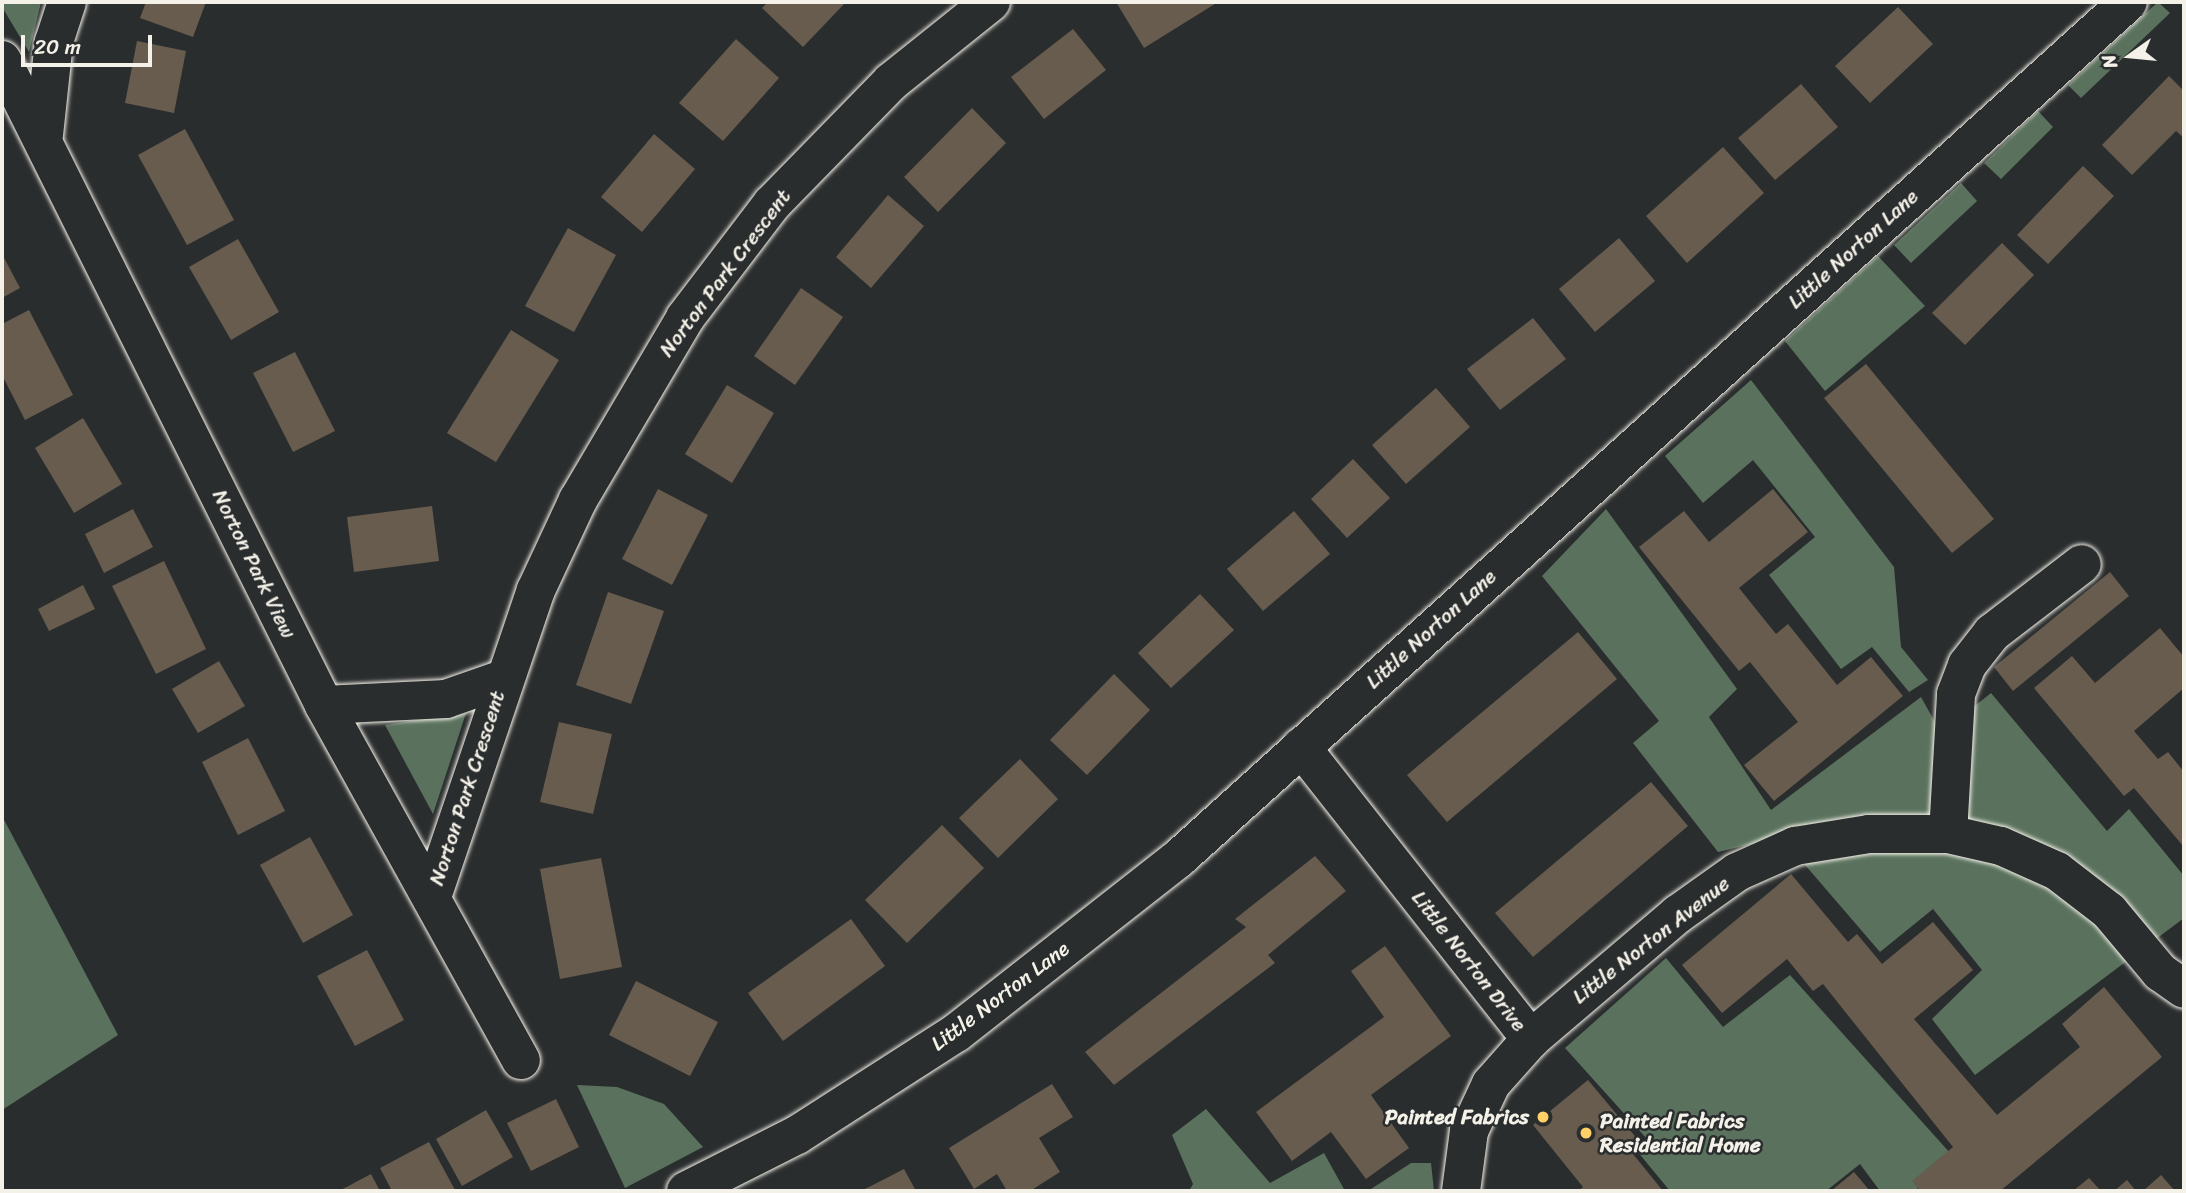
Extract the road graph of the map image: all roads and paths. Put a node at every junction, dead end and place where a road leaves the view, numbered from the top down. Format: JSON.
{"nodes":[{"id":1,"x":67,"y":2,"type":"edge"},
{"id":2,"x":991,"y":2,"type":"edge"},
{"id":3,"x":2128,"y":2,"type":"edge"},
{"id":4,"x":2,"y":60,"type":"edge"},
{"id":5,"x":44,"y":135,"type":"junction"},
{"id":6,"x":2082,"y":564,"type":"dead end"},
{"id":7,"x":503,"y":679,"type":"junction"},
{"id":8,"x":324,"y":705,"type":"junction"},
{"id":9,"x":1301,"y":747,"type":"junction"},
{"id":10,"x":1948,"y":834,"type":"junction"},
{"id":11,"x":432,"y":897,"type":"junction"},
{"id":12,"x":2184,"y":989,"type":"edge"},
{"id":13,"x":1531,"y":1039,"type":"junction"},
{"id":14,"x":521,"y":1060,"type":"dead end"},
{"id":15,"x":686,"y":1191,"type":"edge"},
{"id":16,"x":1461,"y":1191,"type":"edge"}],
"edges":[{"from":1,"to":5,"type":"street"},
{"from":2,"to":7,"type":"street","name":"Norton Park Crescent"},
{"from":3,"to":9,"type":"street","name":"Little Norton Lane"},
{"from":4,"to":5,"type":"street","name":"Norton Park View"},
{"from":5,"to":8,"type":"street","name":"Norton Park View"},
{"from":6,"to":10,"type":"street"},
{"from":7,"to":8,"type":"street","name":"Norton Park Crescent"},
{"from":7,"to":11,"type":"street","name":"Norton Park Crescent"},
{"from":8,"to":11,"type":"street","name":"Norton Park View"},
{"from":9,"to":13,"type":"street","name":"Little Norton Drive"},
{"from":9,"to":15,"type":"street","name":"Little Norton Lane"},
{"from":10,"to":12,"type":"street","name":"Little Norton Avenue"},
{"from":10,"to":13,"type":"street","name":"Little Norton Avenue"},
{"from":11,"to":14,"type":"street","name":"Norton Park View"},
{"from":13,"to":16,"type":"street","name":"Little Norton Drive"}]}
